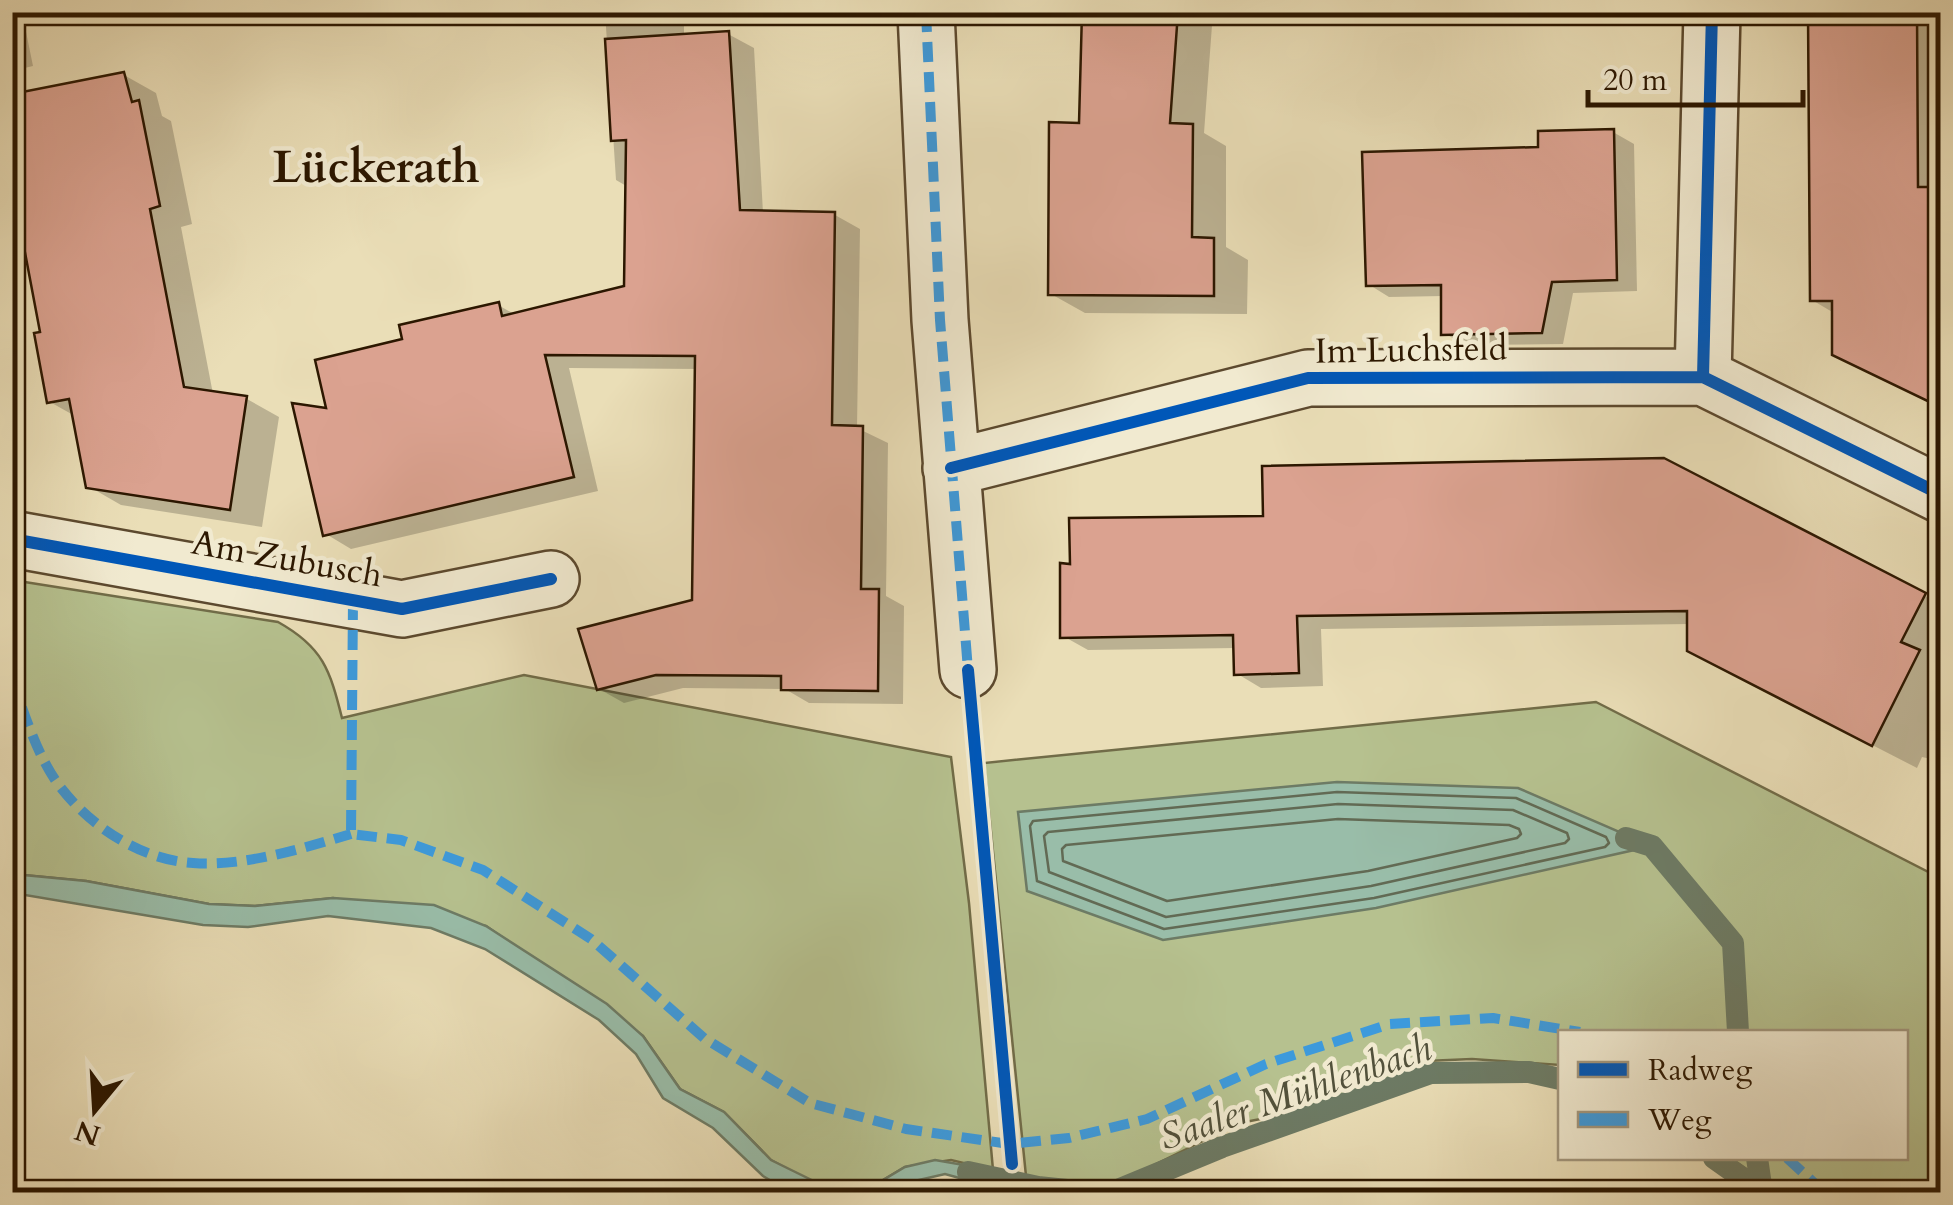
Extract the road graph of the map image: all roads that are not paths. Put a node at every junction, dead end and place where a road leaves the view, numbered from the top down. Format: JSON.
{"nodes":[{"id":1,"x":926,"y":12,"type":"edge"},
{"id":2,"x":1712,"y":12,"type":"edge"},
{"id":3,"x":1703,"y":376,"type":"junction"},
{"id":4,"x":951,"y":468,"type":"junction"},
{"id":5,"x":1940,"y":494,"type":"edge"},
{"id":6,"x":12,"y":539,"type":"edge"},
{"id":7,"x":551,"y":580,"type":"dead end"},
{"id":8,"x":968,"y":670,"type":"dead end"}],
"edges":[{"from":1,"to":4,"type":"street"},
{"from":2,"to":3,"type":"street"},
{"from":3,"to":4,"type":"street","name":"Im Luchsfeld"},
{"from":3,"to":5,"type":"street","name":"Im Luchsfeld"},
{"from":4,"to":8,"type":"street"},
{"from":6,"to":7,"type":"street","name":"Am Zubusch"}]}
